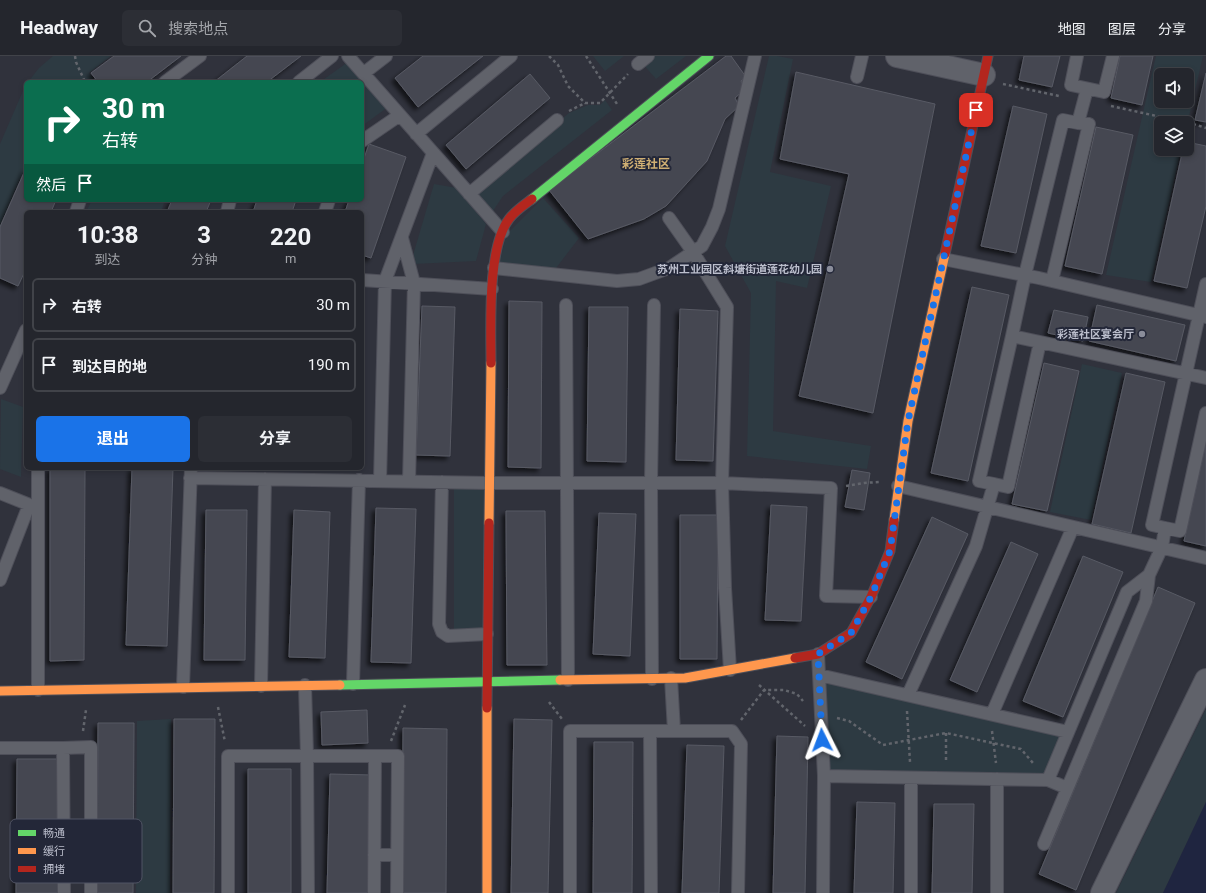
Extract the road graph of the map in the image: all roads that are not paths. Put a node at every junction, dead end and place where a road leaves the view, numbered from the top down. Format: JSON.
{"nodes":[{"id":1,"x":200,"y":56,"type":"edge"},
{"id":2,"x":332,"y":56,"type":"edge"},
{"id":3,"x":348,"y":56,"type":"edge"},
{"id":4,"x":386,"y":56,"type":"edge"},
{"id":5,"x":511,"y":56,"type":"edge"},
{"id":6,"x":648,"y":56,"type":"edge"},
{"id":7,"x":709,"y":56,"type":"edge"},
{"id":8,"x":754,"y":56,"type":"edge"},
{"id":9,"x":862,"y":56,"type":"edge"},
{"id":10,"x":897,"y":56,"type":"edge"},
{"id":11,"x":1077,"y":56,"type":"edge"},
{"id":12,"x":1112,"y":56,"type":"edge"},
{"id":13,"x":638,"y":64,"type":"road end"},
{"id":14,"x":986,"y":65,"type":"edge"},
{"id":15,"x":364,"y":73,"type":"junction"},
{"id":16,"x":857,"y":77,"type":"dead end"},
{"id":17,"x":168,"y":80,"type":"edge"},
{"id":18,"x":302,"y":80,"type":"edge"},
{"id":19,"x":1087,"y":89,"type":"junction"},
{"id":20,"x":400,"y":115,"type":"junction"},
{"id":21,"x":557,"y":120,"type":"dead end"},
{"id":22,"x":1078,"y":123,"type":"junction"},
{"id":23,"x":416,"y":134,"type":"junction"},
{"id":24,"x":364,"y":140,"type":"edge"},
{"id":25,"x":433,"y":153,"type":"junction"},
{"id":26,"x":469,"y":194,"type":"junction"},
{"id":27,"x":669,"y":218,"type":"dead end"},
{"id":28,"x":503,"y":232,"type":"junction"},
{"id":29,"x":402,"y":238,"type":"junction"},
{"id":30,"x":693,"y":252,"type":"junction"},
{"id":31,"x":943,"y":259,"type":"junction"},
{"id":32,"x":494,"y":268,"type":"junction"},
{"id":33,"x":1025,"y":275,"type":"junction"},
{"id":34,"x":364,"y":280,"type":"edge"},
{"id":35,"x":385,"y":281,"type":"junction"},
{"id":36,"x":1052,"y":281,"type":"junction"},
{"id":37,"x":414,"y":283,"type":"junction"},
{"id":38,"x":1206,"y":284,"type":"edge"},
{"id":39,"x":492,"y":289,"type":"junction"},
{"id":40,"x":566,"y":305,"type":"dead end"},
{"id":41,"x":654,"y":305,"type":"dead end"},
{"id":42,"x":1202,"y":316,"type":"edge"},
{"id":43,"x":24,"y":334,"type":"edge"},
{"id":44,"x":1012,"y":336,"type":"junction"},
{"id":45,"x":1040,"y":342,"type":"junction"},
{"id":46,"x":1186,"y":373,"type":"junction"},
{"id":47,"x":1206,"y":378,"type":"edge"},
{"id":48,"x":0,"y":388,"type":"edge"},
{"id":49,"x":1206,"y":413,"type":"edge"},
{"id":50,"x":38,"y":470,"type":"edge"},
{"id":51,"x":190,"y":473,"type":"edge"},
{"id":52,"x":295,"y":474,"type":"edge"},
{"id":53,"x":266,"y":479,"type":"junction"},
{"id":54,"x":360,"y":480,"type":"junction"},
{"id":55,"x":380,"y":481,"type":"junction"},
{"id":56,"x":409,"y":481,"type":"junction"},
{"id":57,"x":442,"y":482,"type":"junction"},
{"id":58,"x":489,"y":483,"type":"junction"},
{"id":59,"x":567,"y":483,"type":"junction"},
{"id":60,"x":650,"y":483,"type":"junction"},
{"id":61,"x":722,"y":483,"type":"junction"},
{"id":62,"x":994,"y":484,"type":"junction"},
{"id":63,"x":898,"y":486,"type":"junction"},
{"id":64,"x":0,"y":493,"type":"edge"},
{"id":65,"x":33,"y":507,"type":"junction"},
{"id":66,"x":987,"y":507,"type":"junction"},
{"id":67,"x":1073,"y":527,"type":"junction"},
{"id":68,"x":1165,"y":528,"type":"junction"},
{"id":69,"x":1162,"y":547,"type":"junction"},
{"id":70,"x":1206,"y":558,"type":"edge"},
{"id":71,"x":1149,"y":575,"type":"junction"},
{"id":72,"x":0,"y":580,"type":"edge"},
{"id":73,"x":871,"y":597,"type":"junction"},
{"id":74,"x":487,"y":634,"type":"junction"},
{"id":75,"x":818,"y":654,"type":"junction"},
{"id":76,"x":730,"y":670,"type":"junction"},
{"id":77,"x":819,"y":675,"type":"junction"},
{"id":78,"x":652,"y":678,"type":"junction"},
{"id":79,"x":671,"y":678,"type":"junction"},
{"id":80,"x":568,"y":680,"type":"junction"},
{"id":81,"x":1206,"y":680,"type":"edge"},
{"id":82,"x":487,"y":682,"type":"junction"},
{"id":83,"x":353,"y":684,"type":"junction"},
{"id":84,"x":306,"y":685,"type":"junction"},
{"id":85,"x":261,"y":686,"type":"junction"},
{"id":86,"x":183,"y":687,"type":"junction"},
{"id":87,"x":0,"y":690,"type":"edge"},
{"id":88,"x":38,"y":690,"type":"junction"},
{"id":89,"x":908,"y":695,"type":"junction"},
{"id":90,"x":992,"y":714,"type":"junction"},
{"id":91,"x":650,"y":731,"type":"junction"},
{"id":92,"x":674,"y":731,"type":"junction"},
{"id":93,"x":1068,"y":732,"type":"junction"},
{"id":94,"x":0,"y":748,"type":"edge"},
{"id":95,"x":63,"y":748,"type":"junction"},
{"id":96,"x":307,"y":756,"type":"junction"},
{"id":97,"x":380,"y":756,"type":"junction"},
{"id":98,"x":824,"y":776,"type":"junction"},
{"id":99,"x":911,"y":778,"type":"junction"},
{"id":100,"x":997,"y":779,"type":"junction"},
{"id":101,"x":1048,"y":780,"type":"junction"},
{"id":102,"x":1067,"y":788,"type":"junction"},
{"id":103,"x":64,"y":819,"type":"edge"},
{"id":104,"x":91,"y":819,"type":"edge"},
{"id":105,"x":1044,"y":844,"type":"dead end"},
{"id":106,"x":374,"y":855,"type":"junction"},
{"id":107,"x":397,"y":855,"type":"junction"},
{"id":108,"x":228,"y":893,"type":"edge"},
{"id":109,"x":308,"y":893,"type":"edge"},
{"id":110,"x":374,"y":893,"type":"edge"},
{"id":111,"x":396,"y":893,"type":"edge"},
{"id":112,"x":487,"y":893,"type":"edge"},
{"id":113,"x":570,"y":893,"type":"edge"},
{"id":114,"x":651,"y":893,"type":"edge"},
{"id":115,"x":738,"y":893,"type":"edge"},
{"id":116,"x":823,"y":893,"type":"edge"},
{"id":117,"x":911,"y":893,"type":"edge"},
{"id":118,"x":998,"y":893,"type":"edge"},
{"id":119,"x":1102,"y":893,"type":"edge"}],
"edges":[{"from":1,"to":17,"type":"lane"},
{"from":2,"to":18,"type":"lane"},
{"from":3,"to":15,"type":"lane"},
{"from":4,"to":15,"type":"lane"},
{"from":5,"to":23,"type":"lane"},
{"from":6,"to":13,"type":"lane"},
{"from":7,"to":28,"type":"street"},
{"from":8,"to":30,"type":"lane"},
{"from":9,"to":16,"type":"lane"},
{"from":10,"to":14,"type":"street"},
{"from":11,"to":19,"type":"lane"},
{"from":12,"to":19,"type":"lane"},
{"from":14,"to":31,"type":"street"},
{"from":15,"to":20,"type":"lane"},
{"from":19,"to":22,"type":"lane"},
{"from":20,"to":23,"type":"lane"},
{"from":20,"to":24,"type":"lane"},
{"from":21,"to":26,"type":"lane"},
{"from":22,"to":33,"type":"lane"},
{"from":22,"to":36,"type":"lane"},
{"from":23,"to":25,"type":"lane"},
{"from":25,"to":26,"type":"lane"},
{"from":25,"to":29,"type":"lane"},
{"from":26,"to":28,"type":"lane"},
{"from":27,"to":30,"type":"lane"},
{"from":28,"to":32,"type":"street"},
{"from":29,"to":35,"type":"lane"},
{"from":29,"to":37,"type":"lane"},
{"from":30,"to":32,"type":"lane"},
{"from":30,"to":61,"type":"lane"},
{"from":31,"to":33,"type":"lane"},
{"from":31,"to":63,"type":"street"},
{"from":32,"to":39,"type":"street"},
{"from":33,"to":36,"type":"lane"},
{"from":33,"to":44,"type":"lane"},
{"from":34,"to":35,"type":"lane"},
{"from":35,"to":37,"type":"lane"},
{"from":35,"to":55,"type":"lane"},
{"from":36,"to":42,"type":"lane"},
{"from":37,"to":39,"type":"lane"},
{"from":37,"to":56,"type":"lane"},
{"from":38,"to":42,"type":"lane"},
{"from":39,"to":58,"type":"street"},
{"from":40,"to":59,"type":"lane"},
{"from":41,"to":60,"type":"lane"},
{"from":42,"to":46,"type":"lane"},
{"from":43,"to":48,"type":"lane"},
{"from":44,"to":45,"type":"lane"},
{"from":44,"to":62,"type":"lane"},
{"from":45,"to":46,"type":"lane"},
{"from":45,"to":62,"type":"lane"},
{"from":46,"to":47,"type":"lane"},
{"from":46,"to":68,"type":"lane"},
{"from":49,"to":68,"type":"lane"},
{"from":50,"to":65,"type":"lane"},
{"from":51,"to":53,"type":"lane"},
{"from":51,"to":86,"type":"lane"},
{"from":52,"to":53,"type":"lane"},
{"from":52,"to":54,"type":"lane"},
{"from":53,"to":85,"type":"lane"},
{"from":54,"to":55,"type":"lane"},
{"from":54,"to":83,"type":"lane"},
{"from":55,"to":56,"type":"lane"},
{"from":56,"to":57,"type":"lane"},
{"from":57,"to":58,"type":"lane"},
{"from":57,"to":74,"type":"lane"},
{"from":58,"to":59,"type":"lane"},
{"from":58,"to":74,"type":"street"},
{"from":59,"to":60,"type":"lane"},
{"from":59,"to":80,"type":"lane"},
{"from":60,"to":61,"type":"lane"},
{"from":60,"to":78,"type":"lane"},
{"from":61,"to":73,"type":"lane"},
{"from":61,"to":76,"type":"lane"},
{"from":62,"to":66,"type":"lane"},
{"from":63,"to":66,"type":"lane"},
{"from":63,"to":73,"type":"street"},
{"from":64,"to":65,"type":"lane"},
{"from":65,"to":72,"type":"lane"},
{"from":65,"to":88,"type":"lane"},
{"from":66,"to":67,"type":"lane"},
{"from":66,"to":89,"type":"lane"},
{"from":67,"to":69,"type":"lane"},
{"from":67,"to":90,"type":"lane"},
{"from":68,"to":69,"type":"lane"},
{"from":69,"to":70,"type":"lane"},
{"from":69,"to":71,"type":"lane"},
{"from":71,"to":93,"type":"lane"},
{"from":71,"to":102,"type":"lane"},
{"from":73,"to":75,"type":"street"},
{"from":74,"to":82,"type":"street"},
{"from":75,"to":76,"type":"street"},
{"from":75,"to":77,"type":"lane"},
{"from":76,"to":79,"type":"street"},
{"from":77,"to":89,"type":"lane"},
{"from":77,"to":98,"type":"lane"},
{"from":78,"to":79,"type":"street"},
{"from":78,"to":80,"type":"street"},
{"from":79,"to":92,"type":"lane"},
{"from":80,"to":82,"type":"street"},
{"from":81,"to":119,"type":"street"},
{"from":82,"to":83,"type":"street"},
{"from":82,"to":112,"type":"street"},
{"from":83,"to":84,"type":"street"},
{"from":84,"to":85,"type":"street"},
{"from":84,"to":96,"type":"lane"},
{"from":85,"to":86,"type":"street"},
{"from":86,"to":88,"type":"street"},
{"from":87,"to":88,"type":"street"},
{"from":89,"to":90,"type":"lane"},
{"from":90,"to":93,"type":"lane"},
{"from":91,"to":92,"type":"lane"},
{"from":91,"to":113,"type":"lane"},
{"from":91,"to":114,"type":"lane"},
{"from":92,"to":115,"type":"lane"},
{"from":93,"to":101,"type":"lane"},
{"from":94,"to":95,"type":"lane"},
{"from":95,"to":103,"type":"lane"},
{"from":95,"to":104,"type":"lane"},
{"from":96,"to":97,"type":"lane"},
{"from":96,"to":108,"type":"lane"},
{"from":96,"to":109,"type":"lane"},
{"from":97,"to":106,"type":"lane"},
{"from":97,"to":107,"type":"lane"},
{"from":98,"to":99,"type":"lane"},
{"from":98,"to":116,"type":"lane"},
{"from":99,"to":100,"type":"lane"},
{"from":99,"to":117,"type":"lane"},
{"from":100,"to":101,"type":"lane"},
{"from":100,"to":118,"type":"lane"},
{"from":101,"to":102,"type":"lane"},
{"from":102,"to":105,"type":"lane"},
{"from":106,"to":107,"type":"lane"},
{"from":106,"to":110,"type":"lane"},
{"from":107,"to":111,"type":"lane"}]}
